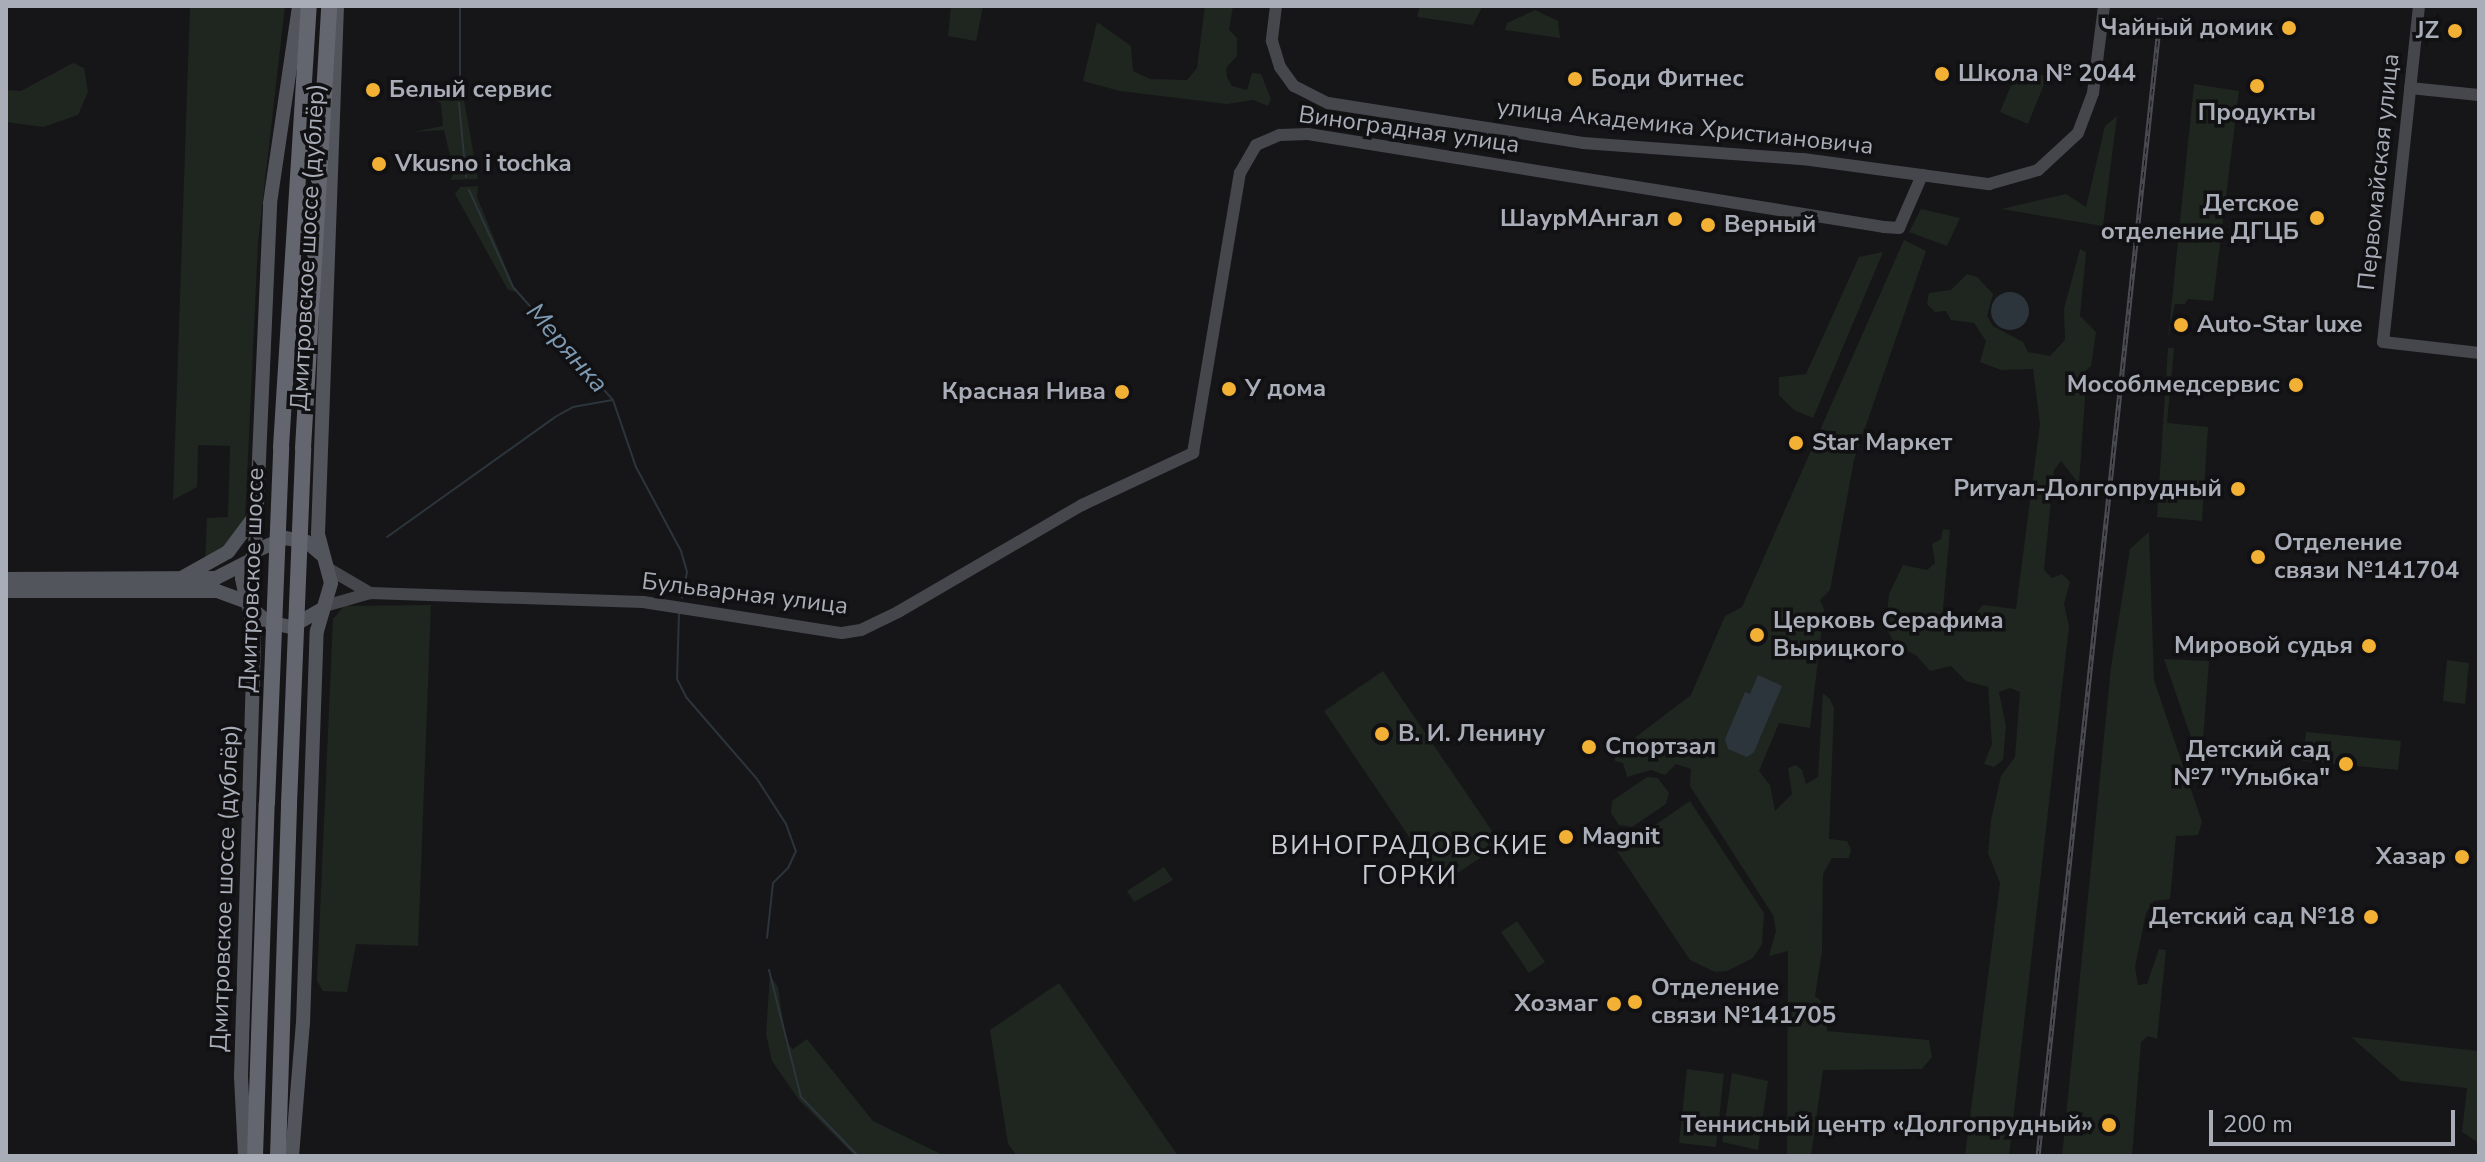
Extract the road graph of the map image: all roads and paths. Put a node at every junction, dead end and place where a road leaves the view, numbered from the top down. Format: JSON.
{"nodes":[{"id":1,"x":299,"y":6,"type":"edge"},
{"id":2,"x":309,"y":6,"type":"edge"},
{"id":3,"x":329,"y":6,"type":"edge"},
{"id":4,"x":337,"y":6,"type":"edge"},
{"id":5,"x":1276,"y":6,"type":"edge"},
{"id":6,"x":2104,"y":6,"type":"edge"},
{"id":7,"x":2419,"y":6,"type":"edge"},
{"id":8,"x":2410,"y":88,"type":"junction"},
{"id":9,"x":2479,"y":95,"type":"edge"},
{"id":10,"x":1922,"y":175,"type":"junction"},
{"id":11,"x":2479,"y":353,"type":"edge"},
{"id":12,"x":1082,"y":505,"type":"joint"},
{"id":13,"x":256,"y":512,"type":"junction"},
{"id":14,"x":321,"y":554,"type":"junction"},
{"id":15,"x":251,"y":557,"type":"junction"},
{"id":16,"x":329,"y":569,"type":"junction"},
{"id":17,"x":6,"y":579,"type":"edge"},
{"id":18,"x":179,"y":579,"type":"junction"},
{"id":19,"x":6,"y":591,"type":"edge"},
{"id":20,"x":370,"y":593,"type":"junction"},
{"id":21,"x":248,"y":604,"type":"junction"},
{"id":22,"x":323,"y":607,"type":"junction"},
{"id":23,"x":245,"y":1156,"type":"edge"},
{"id":24,"x":255,"y":1156,"type":"edge"},
{"id":25,"x":278,"y":1156,"type":"edge"},
{"id":26,"x":292,"y":1156,"type":"edge"}],
"edges":[{"from":1,"to":13,"type":"main road","name":"Дмитровское шоссе (дублёр)"},
{"from":2,"to":24,"type":"highway","name":"Дмитровское шоссе","bridge":true},
{"from":3,"to":25,"type":"highway","name":"Дмитровское шоссе","bridge":true},
{"from":4,"to":14,"type":"main road","name":"Дмитровское шоссе (дублёр)"},
{"from":5,"to":10,"type":"street","name":"улица Академика Христиановича"},
{"from":6,"to":10,"type":"street","name":"улица Академика Христиановича"},
{"from":7,"to":8,"type":"street","name":"Первомайская улица"},
{"from":8,"to":9,"type":"street"},
{"from":8,"to":11,"type":"street","name":"Первомайская улица"},
{"from":10,"to":12,"type":"street","name":"Виноградная улица"},
{"from":12,"to":20,"type":"street","name":"Бульварная улица"},
{"from":13,"to":15,"type":"main road","name":"Дмитровское шоссе (дублёр)"},
{"from":13,"to":18,"type":"main road"},
{"from":14,"to":15,"type":"main road"},
{"from":14,"to":16,"type":"main road","name":"Дмитровское шоссе (дублёр)"},
{"from":15,"to":18,"type":"main road"},
{"from":15,"to":21,"type":"main road","name":"Дмитровское шоссе (дублёр)"},
{"from":16,"to":20,"type":"street"},
{"from":16,"to":22,"type":"main road"},
{"from":17,"to":18,"type":"main road"},
{"from":19,"to":21,"type":"main road"},
{"from":20,"to":22,"type":"street"},
{"from":21,"to":22,"type":"main road"},
{"from":21,"to":23,"type":"main road","name":"Дмитровское шоссе (дублёр)"},
{"from":22,"to":26,"type":"main road"}]}
